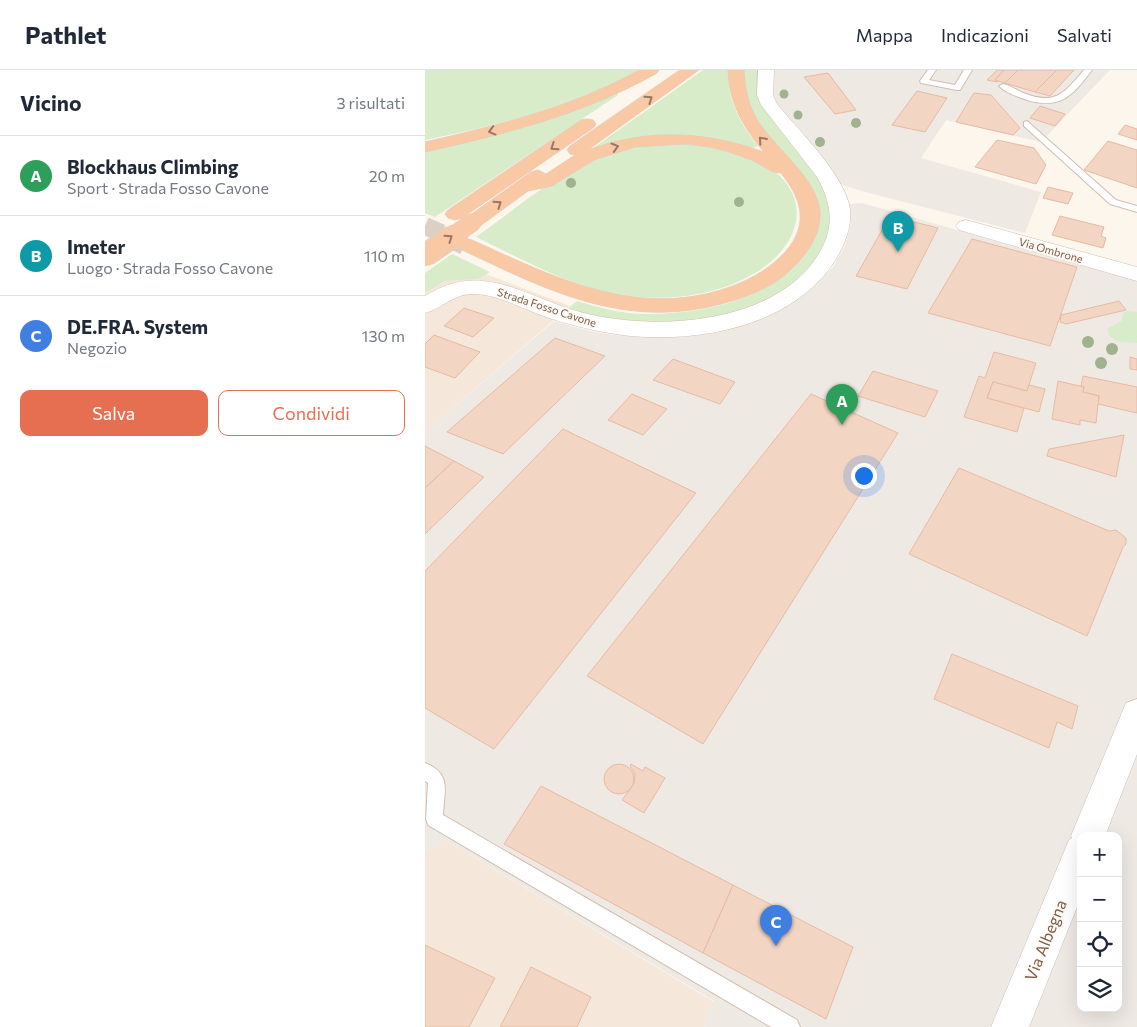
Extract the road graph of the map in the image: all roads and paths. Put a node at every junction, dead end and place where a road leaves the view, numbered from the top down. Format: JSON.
{"nodes":[{"id":1,"x":651,"y":70,"type":"edge"},
{"id":2,"x":667,"y":70,"type":"edge"},
{"id":3,"x":691,"y":70,"type":"edge"},
{"id":4,"x":736,"y":70,"type":"edge"},
{"id":5,"x":766,"y":70,"type":"edge"},
{"id":6,"x":932,"y":70,"type":"edge"},
{"id":7,"x":968,"y":70,"type":"edge"},
{"id":8,"x":1088,"y":70,"type":"edge"},
{"id":9,"x":1003,"y":86,"type":"dead end"},
{"id":10,"x":1027,"y":124,"type":"dead end"},
{"id":11,"x":425,"y":147,"type":"edge"},
{"id":12,"x":794,"y":177,"type":"junction"},
{"id":13,"x":523,"y":187,"type":"junction"},
{"id":14,"x":1137,"y":209,"type":"edge"},
{"id":15,"x":464,"y":218,"type":"junction"},
{"id":16,"x":966,"y":226,"type":"dead end"},
{"id":17,"x":425,"y":234,"type":"edge"},
{"id":18,"x":465,"y":244,"type":"tunnel mouth"},
{"id":19,"x":425,"y":255,"type":"edge"},
{"id":20,"x":1137,"y":274,"type":"edge"},
{"id":21,"x":425,"y":306,"type":"edge"},
{"id":22,"x":1137,"y":714,"type":"edge"},
{"id":23,"x":425,"y":771,"type":"edge"},
{"id":24,"x":1089,"y":832,"type":"edge"},
{"id":25,"x":1077,"y":862,"type":"edge"},
{"id":26,"x":790,"y":1027,"type":"edge"},
{"id":27,"x":1010,"y":1027,"type":"edge"}],
"edges":[{"from":1,"to":11,"type":"highway","one_way":true},
{"from":2,"to":15,"type":"highway","one_way":true},
{"from":13,"to":3,"type":"highway","one_way":true},
{"from":12,"to":4,"type":"highway","one_way":true},
{"from":5,"to":21,"type":"street","name":"Strada Fosso Cavone"},
{"from":6,"to":7,"type":"lane"},
{"from":8,"to":9,"type":"lane"},
{"from":10,"to":14,"type":"lane"},
{"from":13,"to":12,"type":"highway","one_way":true},
{"from":12,"to":18,"type":"highway"},
{"from":15,"to":13,"type":"highway","one_way":true},
{"from":15,"to":17,"type":"highway"},
{"from":19,"to":15,"type":"highway","one_way":true,"bridge":true},
{"from":16,"to":20,"type":"street","name":"Via Ombrone"},
{"from":22,"to":24,"type":"street"},
{"from":23,"to":26,"type":"lane"},
{"from":25,"to":27,"type":"street","name":"Via Albegna"}]}
